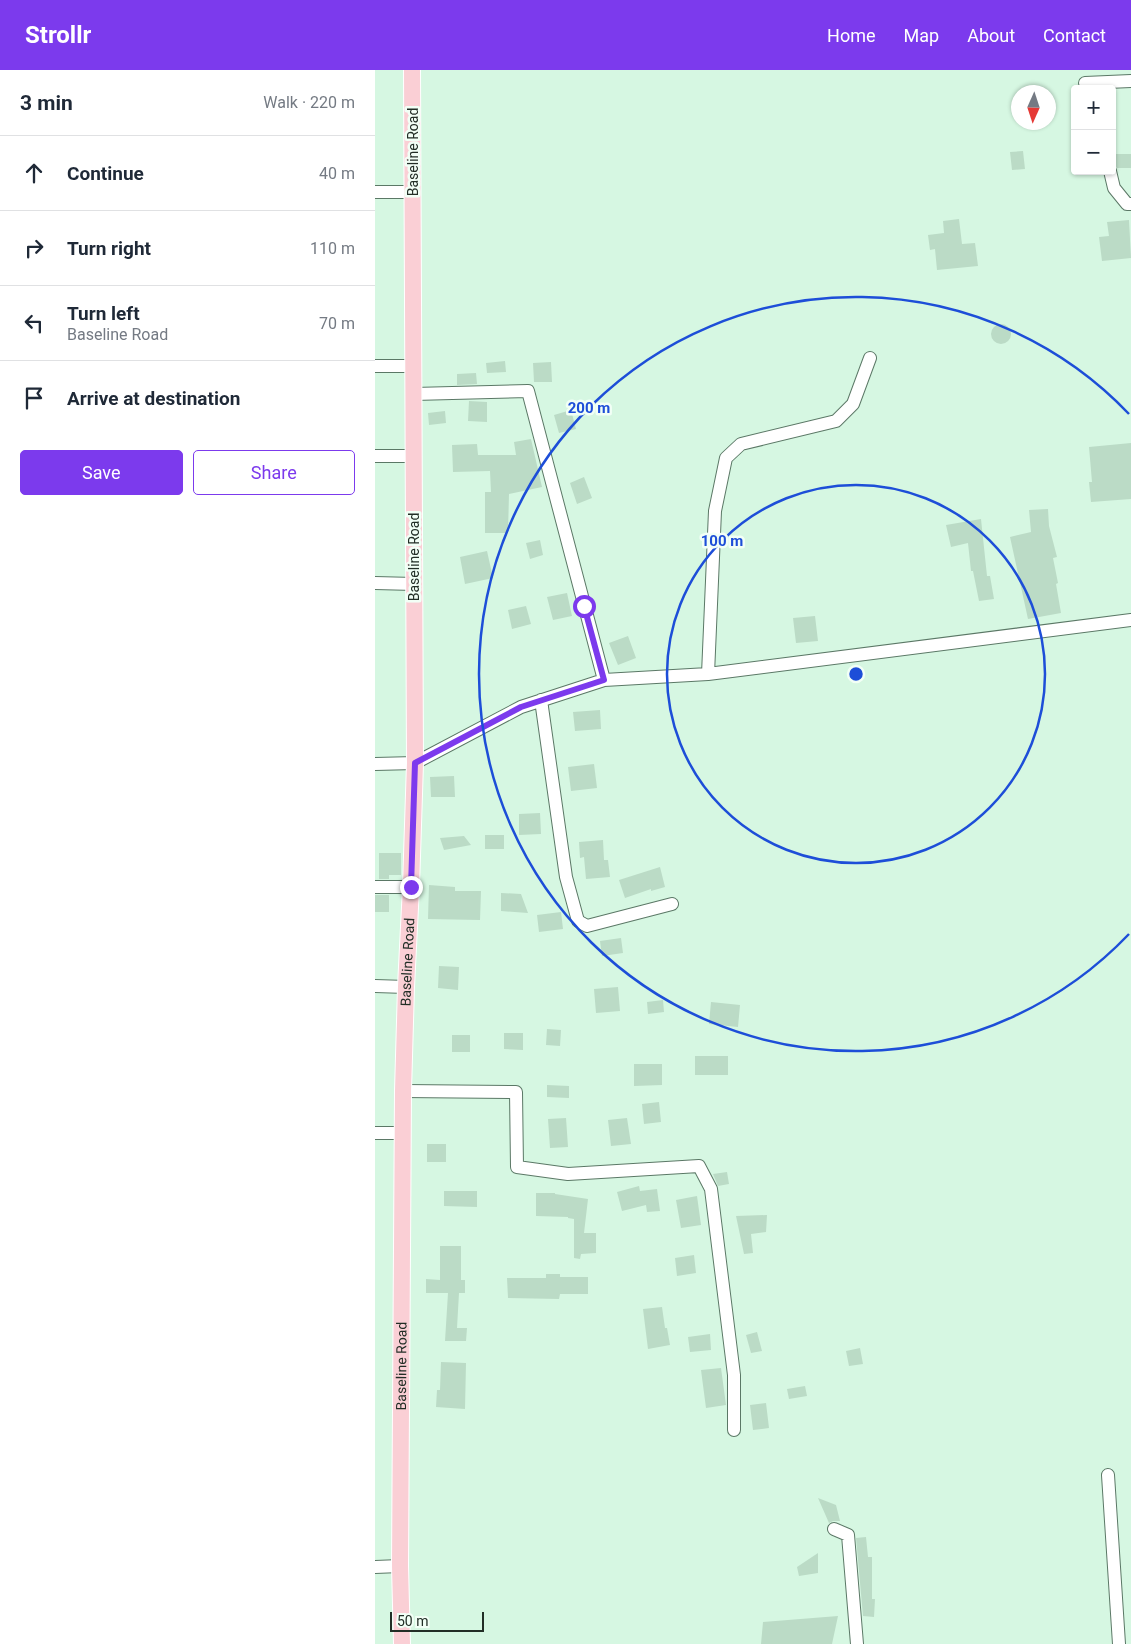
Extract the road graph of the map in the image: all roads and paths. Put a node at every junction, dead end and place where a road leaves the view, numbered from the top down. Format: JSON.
{"nodes":[{"id":1,"x":412,"y":70,"type":"edge"},
{"id":2,"x":1085,"y":80,"type":"edge"},
{"id":3,"x":1131,"y":81,"type":"edge"},
{"id":4,"x":1111,"y":175,"type":"edge"},
{"id":5,"x":375,"y":192,"type":"edge"},
{"id":6,"x":413,"y":192,"type":"junction"},
{"id":7,"x":1131,"y":204,"type":"edge"},
{"id":8,"x":870,"y":358,"type":"dead end"},
{"id":9,"x":375,"y":366,"type":"edge"},
{"id":10,"x":413,"y":366,"type":"junction"},
{"id":11,"x":414,"y":394,"type":"junction"},
{"id":12,"x":375,"y":456,"type":"edge"},
{"id":13,"x":414,"y":456,"type":"junction"},
{"id":14,"x":375,"y":582,"type":"edge"},
{"id":15,"x":415,"y":584,"type":"junction"},
{"id":16,"x":1131,"y":620,"type":"edge"},
{"id":17,"x":708,"y":674,"type":"junction"},
{"id":18,"x":604,"y":680,"type":"junction"},
{"id":19,"x":541,"y":700,"type":"junction"},
{"id":20,"x":415,"y":763,"type":"junction"},
{"id":21,"x":375,"y":764,"type":"edge"},
{"id":22,"x":375,"y":887,"type":"edge"},
{"id":23,"x":411,"y":887,"type":"junction"},
{"id":24,"x":672,"y":904,"type":"dead end"},
{"id":25,"x":375,"y":986,"type":"edge"},
{"id":26,"x":406,"y":986,"type":"junction"},
{"id":27,"x":403,"y":1091,"type":"junction"},
{"id":28,"x":375,"y":1133,"type":"edge"},
{"id":29,"x":404,"y":1133,"type":"junction"},
{"id":30,"x":734,"y":1430,"type":"dead end"},
{"id":31,"x":1108,"y":1475,"type":"dead end"},
{"id":32,"x":834,"y":1529,"type":"dead end"},
{"id":33,"x":401,"y":1566,"type":"junction"},
{"id":34,"x":375,"y":1567,"type":"edge"},
{"id":35,"x":403,"y":1644,"type":"edge"},
{"id":36,"x":857,"y":1644,"type":"edge"},
{"id":37,"x":1119,"y":1644,"type":"edge"}],
"edges":[{"from":1,"to":6,"type":"main road","name":"Baseline Road"},
{"from":2,"to":3,"type":"street"},
{"from":4,"to":7,"type":"street"},
{"from":5,"to":6,"type":"street"},
{"from":6,"to":10,"type":"main road","name":"Baseline Road"},
{"from":8,"to":17,"type":"street"},
{"from":9,"to":10,"type":"street"},
{"from":10,"to":11,"type":"main road","name":"Baseline Road"},
{"from":11,"to":13,"type":"main road","name":"Baseline Road"},
{"from":11,"to":18,"type":"street"},
{"from":12,"to":13,"type":"street"},
{"from":13,"to":15,"type":"main road","name":"Baseline Road"},
{"from":14,"to":15,"type":"street"},
{"from":15,"to":20,"type":"main road","name":"Baseline Road"},
{"from":16,"to":17,"type":"street"},
{"from":17,"to":18,"type":"street"},
{"from":18,"to":19,"type":"street"},
{"from":19,"to":20,"type":"street"},
{"from":19,"to":24,"type":"street"},
{"from":20,"to":21,"type":"street"},
{"from":20,"to":23,"type":"main road","name":"Baseline Road"},
{"from":22,"to":23,"type":"street"},
{"from":23,"to":26,"type":"main road","name":"Baseline Road"},
{"from":25,"to":26,"type":"street"},
{"from":26,"to":27,"type":"main road","name":"Baseline Road"},
{"from":27,"to":29,"type":"main road","name":"Baseline Road"},
{"from":27,"to":30,"type":"street"},
{"from":28,"to":29,"type":"street"},
{"from":29,"to":33,"type":"main road","name":"Baseline Road"},
{"from":31,"to":37,"type":"street"},
{"from":32,"to":36,"type":"street"},
{"from":33,"to":34,"type":"street"},
{"from":33,"to":35,"type":"main road","name":"Baseline Road"}]}
